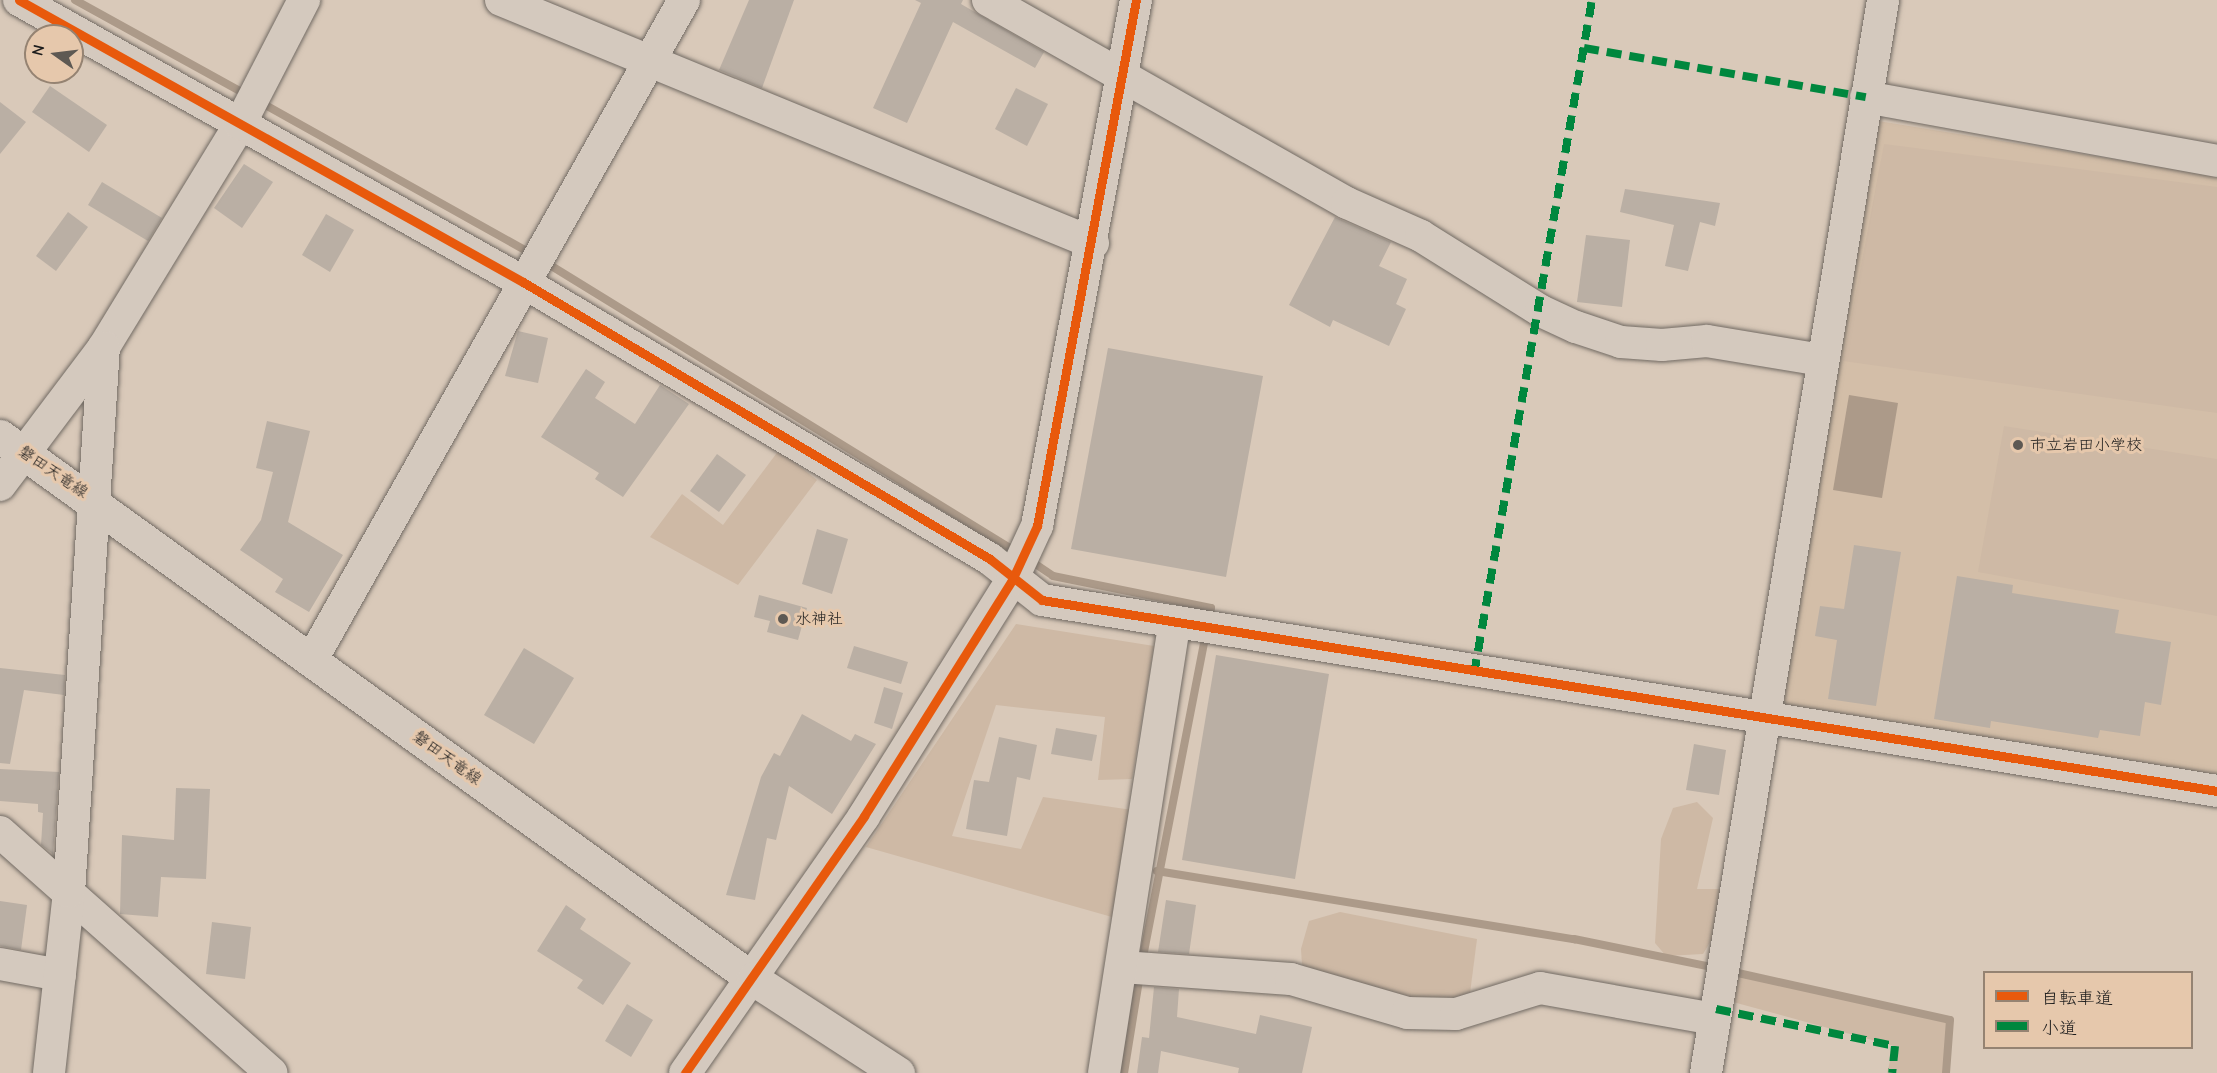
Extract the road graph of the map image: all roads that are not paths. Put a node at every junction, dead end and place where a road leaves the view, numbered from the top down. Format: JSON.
{"nodes":[{"id":1,"x":19,"y":0,"type":"edge"},
{"id":2,"x":304,"y":0,"type":"edge"},
{"id":3,"x":501,"y":0,"type":"edge"},
{"id":4,"x":684,"y":0,"type":"edge"},
{"id":5,"x":988,"y":0,"type":"edge"},
{"id":6,"x":1136,"y":0,"type":"edge"},
{"id":7,"x":1883,"y":0,"type":"edge"},
{"id":8,"x":648,"y":62,"type":"junction"},
{"id":9,"x":1121,"y":74,"type":"junction"},
{"id":10,"x":1866,"y":97,"type":"junction"},
{"id":11,"x":240,"y":124,"type":"junction"},
{"id":12,"x":2217,"y":161,"type":"edge"},
{"id":13,"x":1093,"y":243,"type":"junction"},
{"id":14,"x":523,"y":282,"type":"junction"},
{"id":15,"x":104,"y":347,"type":"junction"},
{"id":16,"x":1822,"y":360,"type":"junction"},
{"id":17,"x":12,"y":444,"type":"edge"},
{"id":18,"x":0,"y":484,"type":"edge"},
{"id":19,"x":91,"y":498,"type":"junction"},
{"id":20,"x":1012,"y":580,"type":"junction"},
{"id":21,"x":1174,"y":625,"type":"junction"},
{"id":22,"x":312,"y":661,"type":"junction"},
{"id":23,"x":1762,"y":720,"type":"junction"},
{"id":24,"x":2217,"y":791,"type":"edge"},
{"id":25,"x":0,"y":832,"type":"edge"},
{"id":26,"x":69,"y":892,"type":"junction"},
{"id":27,"x":0,"y":964,"type":"edge"},
{"id":28,"x":1122,"y":967,"type":"junction"},
{"id":29,"x":60,"y":975,"type":"junction"},
{"id":30,"x":753,"y":979,"type":"junction"},
{"id":31,"x":1714,"y":1019,"type":"junction"},
{"id":32,"x":49,"y":1073,"type":"edge"},
{"id":33,"x":271,"y":1073,"type":"edge"},
{"id":34,"x":685,"y":1073,"type":"edge"},
{"id":35,"x":898,"y":1073,"type":"edge"},
{"id":36,"x":1104,"y":1073,"type":"edge"},
{"id":37,"x":1706,"y":1073,"type":"edge"}],
"edges":[{"from":1,"to":11,"type":"street"},
{"from":2,"to":11,"type":"street"},
{"from":3,"to":8,"type":"street"},
{"from":4,"to":8,"type":"street"},
{"from":5,"to":9,"type":"street"},
{"from":6,"to":9,"type":"street"},
{"from":7,"to":10,"type":"street"},
{"from":8,"to":13,"type":"street"},
{"from":8,"to":14,"type":"street"},
{"from":9,"to":13,"type":"street"},
{"from":9,"to":16,"type":"street"},
{"from":10,"to":12,"type":"street"},
{"from":10,"to":16,"type":"street"},
{"from":11,"to":14,"type":"street"},
{"from":11,"to":15,"type":"street"},
{"from":13,"to":20,"type":"street"},
{"from":14,"to":20,"type":"street"},
{"from":14,"to":22,"type":"street"},
{"from":15,"to":17,"type":"street"},
{"from":15,"to":19,"type":"street"},
{"from":16,"to":23,"type":"street"},
{"from":17,"to":18,"type":"street"},
{"from":17,"to":19,"type":"main road","name":"磐田天竜線"},
{"from":19,"to":22,"type":"main road","name":"磐田天竜線"},
{"from":19,"to":26,"type":"street"},
{"from":20,"to":21,"type":"street"},
{"from":20,"to":30,"type":"street"},
{"from":21,"to":23,"type":"street"},
{"from":21,"to":28,"type":"street"},
{"from":22,"to":30,"type":"main road","name":"磐田天竜線"},
{"from":23,"to":24,"type":"street"},
{"from":23,"to":31,"type":"street"},
{"from":25,"to":26,"type":"street"},
{"from":26,"to":29,"type":"street"},
{"from":26,"to":33,"type":"street"},
{"from":27,"to":29,"type":"street"},
{"from":28,"to":31,"type":"street"},
{"from":28,"to":36,"type":"street"},
{"from":29,"to":32,"type":"street"},
{"from":30,"to":34,"type":"street"},
{"from":30,"to":35,"type":"main road","name":"磐田天竜線"},
{"from":31,"to":37,"type":"street"}]}
